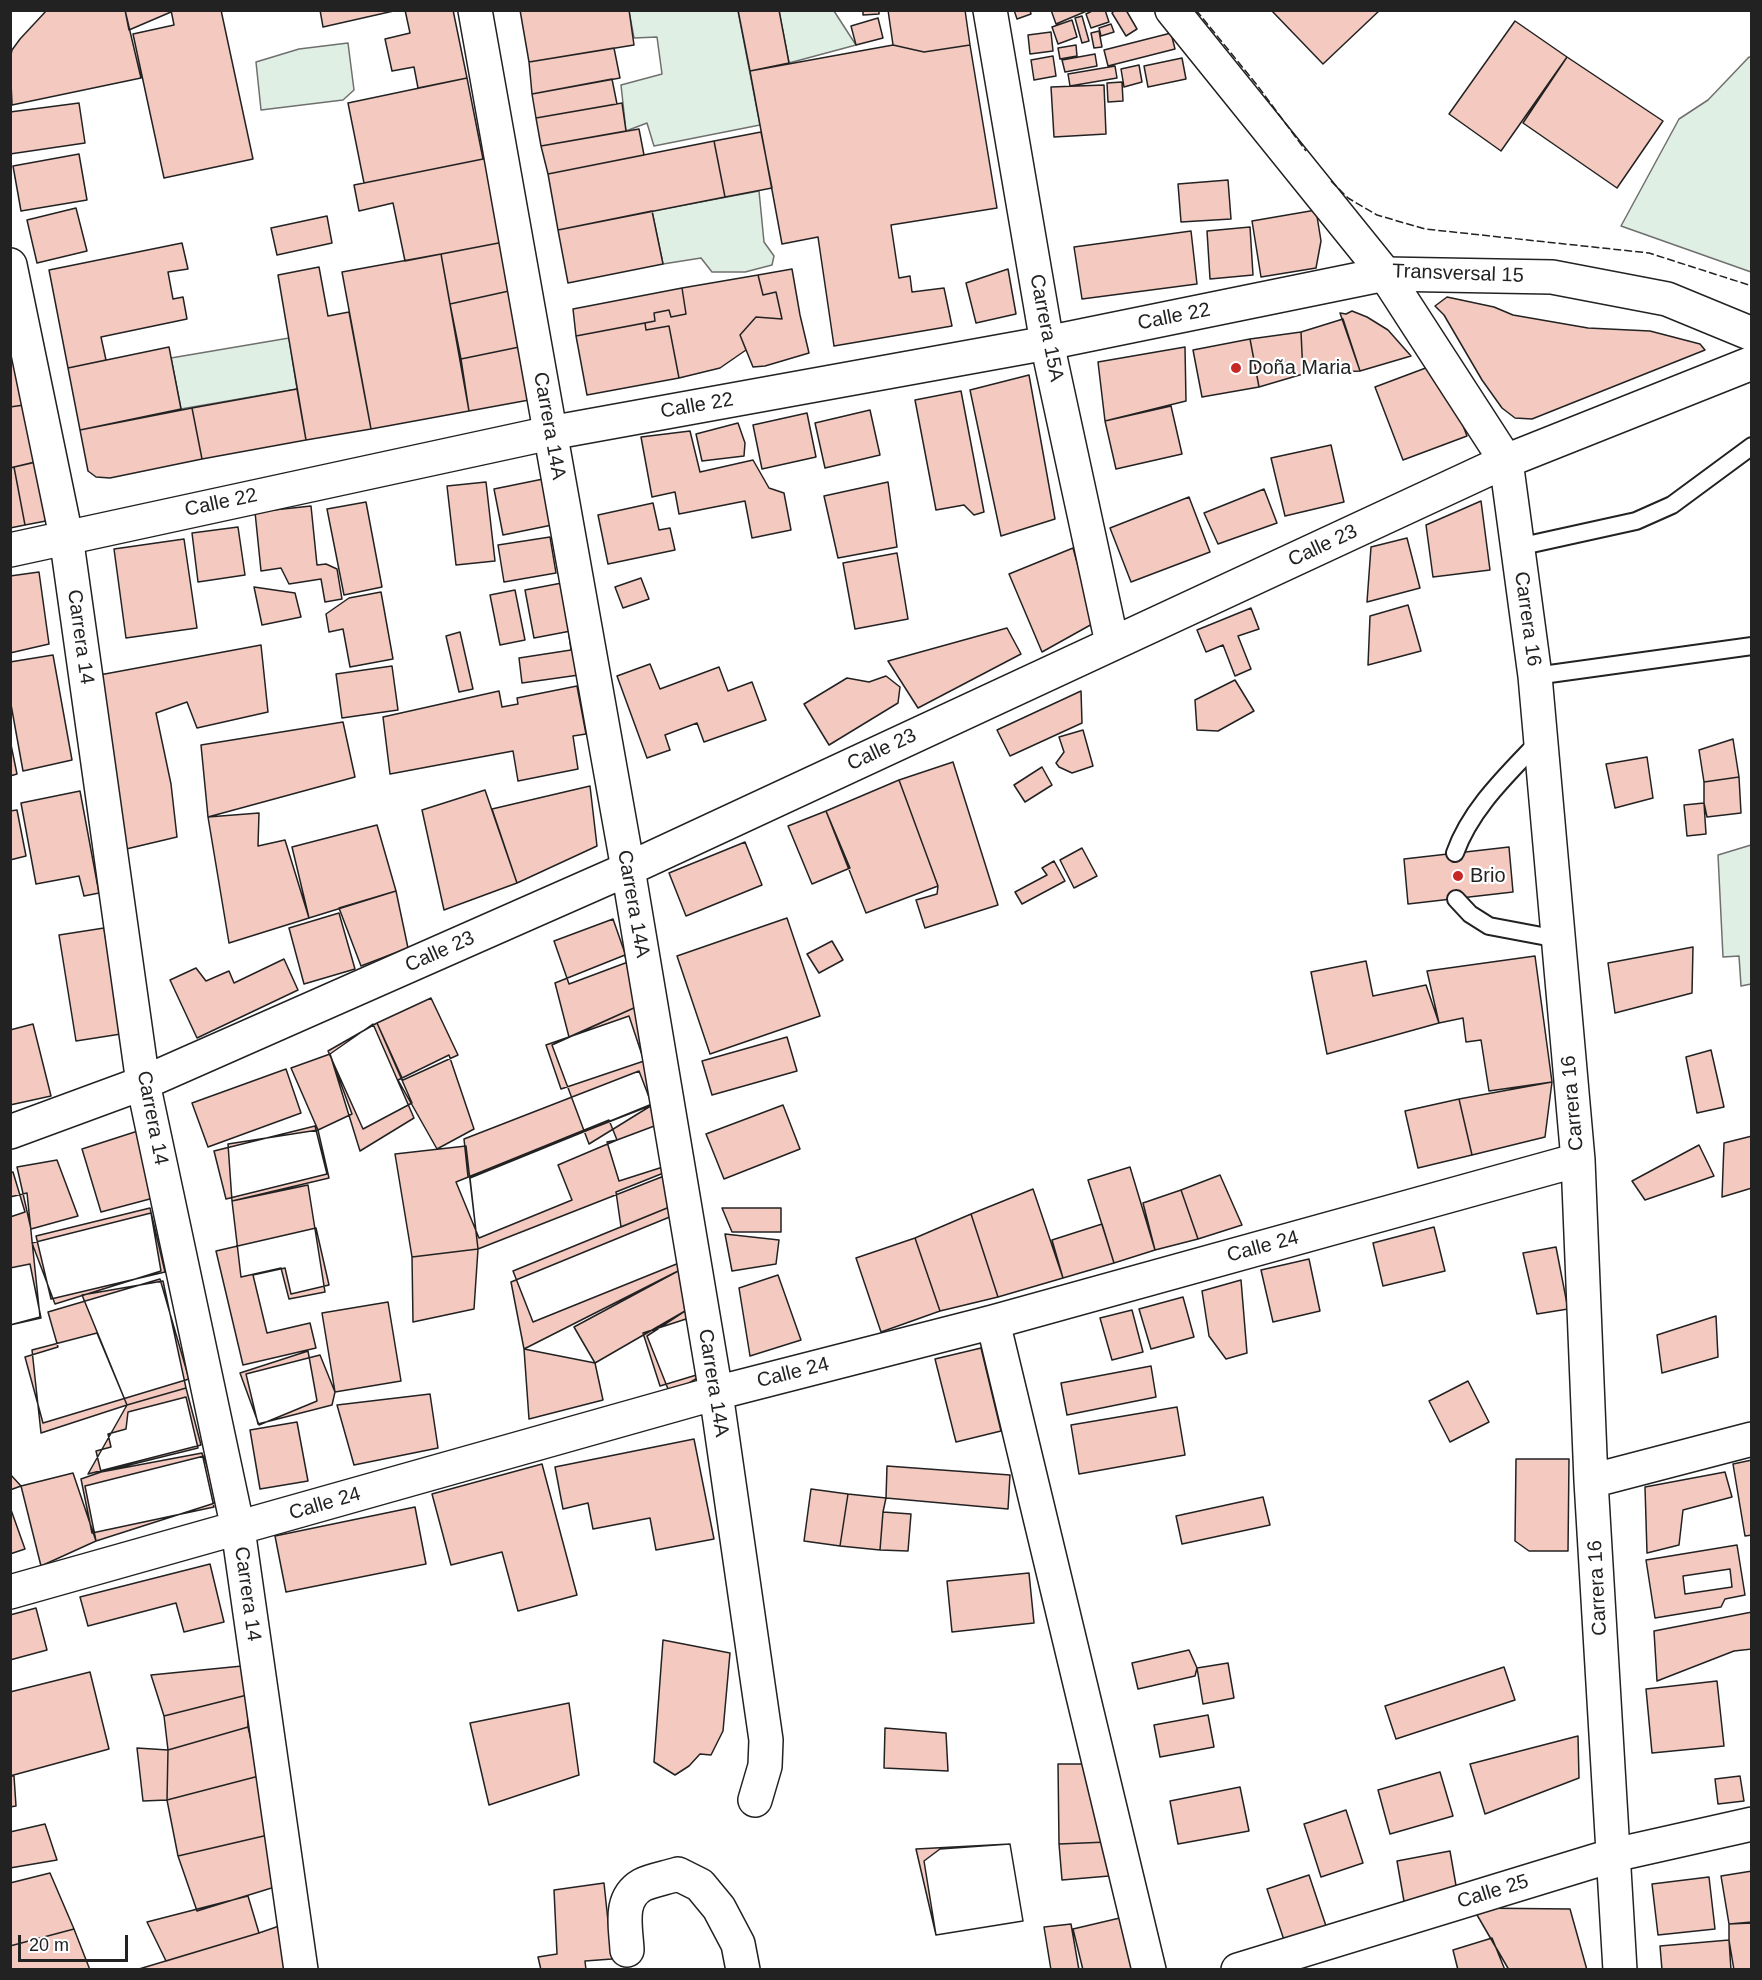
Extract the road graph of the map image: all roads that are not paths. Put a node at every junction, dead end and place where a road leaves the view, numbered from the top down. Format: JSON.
{"nodes":[{"id":1,"x":475,"y":10,"type":"edge"},
{"id":2,"x":990,"y":10,"type":"edge"},
{"id":3,"x":1173,"y":10,"type":"edge"},
{"id":4,"x":10,"y":265,"type":"edge"},
{"id":5,"x":1385,"y":274,"type":"junction"},
{"id":6,"x":1752,"y":334,"type":"edge"},
{"id":7,"x":1047,"y":343,"type":"junction"},
{"id":8,"x":1752,"y":363,"type":"edge"},
{"id":9,"x":550,"y":433,"type":"junction"},
{"id":10,"x":1752,"y":446,"type":"edge"},
{"id":11,"x":1506,"y":461,"type":"junction"},
{"id":12,"x":66,"y":536,"type":"junction"},
{"id":13,"x":1518,"y":548,"type":"junction"},
{"id":14,"x":10,"y":549,"type":"edge"},
{"id":15,"x":1112,"y":643,"type":"junction"},
{"id":16,"x":1752,"y":646,"type":"edge"},
{"id":17,"x":1535,"y":676,"type":"junction"},
{"id":18,"x":1541,"y":739,"type":"junction"},
{"id":19,"x":1455,"y":853,"type":"dead end"},
{"id":20,"x":628,"y":869,"type":"junction"},
{"id":21,"x":1456,"y":899,"type":"dead end"},
{"id":22,"x":1558,"y":939,"type":"junction"},
{"id":23,"x":143,"y":1083,"type":"junction"},
{"id":24,"x":10,"y":1132,"type":"edge"},
{"id":25,"x":1578,"y":1160,"type":"junction"},
{"id":26,"x":993,"y":1322,"type":"junction"},
{"id":27,"x":716,"y":1394,"type":"junction"},
{"id":28,"x":1752,"y":1439,"type":"edge"},
{"id":29,"x":1591,"y":1481,"type":"junction"},
{"id":30,"x":238,"y":1529,"type":"junction"},
{"id":31,"x":10,"y":1592,"type":"edge"},
{"id":32,"x":755,"y":1800,"type":"dead end"},
{"id":33,"x":1752,"y":1824,"type":"edge"},
{"id":34,"x":1614,"y":1855,"type":"junction"},
{"id":35,"x":627,"y":1950,"type":"dead end"},
{"id":36,"x":301,"y":1970,"type":"edge"},
{"id":37,"x":743,"y":1970,"type":"edge"},
{"id":38,"x":1149,"y":1970,"type":"edge"},
{"id":39,"x":1238,"y":1970,"type":"edge"},
{"id":40,"x":1620,"y":1970,"type":"edge"}],
"edges":[{"from":1,"to":9,"type":"street","name":"Carrera 14A"},
{"from":2,"to":7,"type":"street","name":"Carrera 15A"},
{"from":3,"to":5,"type":"street","name":"Transversal 15"},
{"from":4,"to":12,"type":"street","name":"Carrera 14"},
{"from":5,"to":6,"type":"street","name":"Transversal 15"},
{"from":5,"to":7,"type":"street","name":"Calle 22"},
{"from":5,"to":11,"type":"street","name":"Carrera 16"},
{"from":7,"to":9,"type":"street","name":"Calle 22"},
{"from":7,"to":15,"type":"street","name":"Carrera 15A"},
{"from":8,"to":11,"type":"street","name":"Calle 23"},
{"from":9,"to":12,"type":"street","name":"Calle 22"},
{"from":9,"to":20,"type":"street","name":"Carrera 14A"},
{"from":10,"to":13,"type":"lane"},
{"from":11,"to":13,"type":"street","name":"Carrera 16"},
{"from":11,"to":15,"type":"street","name":"Calle 23"},
{"from":12,"to":14,"type":"street","name":"Calle 22"},
{"from":12,"to":23,"type":"street","name":"Carrera 14"},
{"from":13,"to":17,"type":"street","name":"Carrera 16"},
{"from":15,"to":20,"type":"street","name":"Calle 23"},
{"from":16,"to":17,"type":"lane"},
{"from":17,"to":18,"type":"street","name":"Carrera 16"},
{"from":18,"to":19,"type":"lane"},
{"from":18,"to":22,"type":"street","name":"Carrera 16"},
{"from":20,"to":23,"type":"street","name":"Calle 23"},
{"from":20,"to":27,"type":"street","name":"Carrera 14A"},
{"from":21,"to":22,"type":"lane"},
{"from":22,"to":25,"type":"street","name":"Carrera 16"},
{"from":23,"to":24,"type":"street","name":"Calle 23"},
{"from":23,"to":30,"type":"street","name":"Carrera 14"},
{"from":25,"to":26,"type":"street","name":"Calle 24"},
{"from":25,"to":29,"type":"street","name":"Carrera 16"},
{"from":26,"to":27,"type":"street","name":"Calle 24"},
{"from":26,"to":38,"type":"street"},
{"from":27,"to":30,"type":"street","name":"Calle 24"},
{"from":27,"to":32,"type":"street","name":"Carrera 14A"},
{"from":28,"to":29,"type":"street"},
{"from":29,"to":34,"type":"street","name":"Carrera 16"},
{"from":30,"to":31,"type":"street","name":"Calle 24"},
{"from":30,"to":36,"type":"street","name":"Carrera 14"},
{"from":33,"to":34,"type":"street","name":"Calle 25"},
{"from":34,"to":39,"type":"street","name":"Calle 25"},
{"from":34,"to":40,"type":"street","name":"Carrera 16"},
{"from":35,"to":37,"type":"street"}]}
